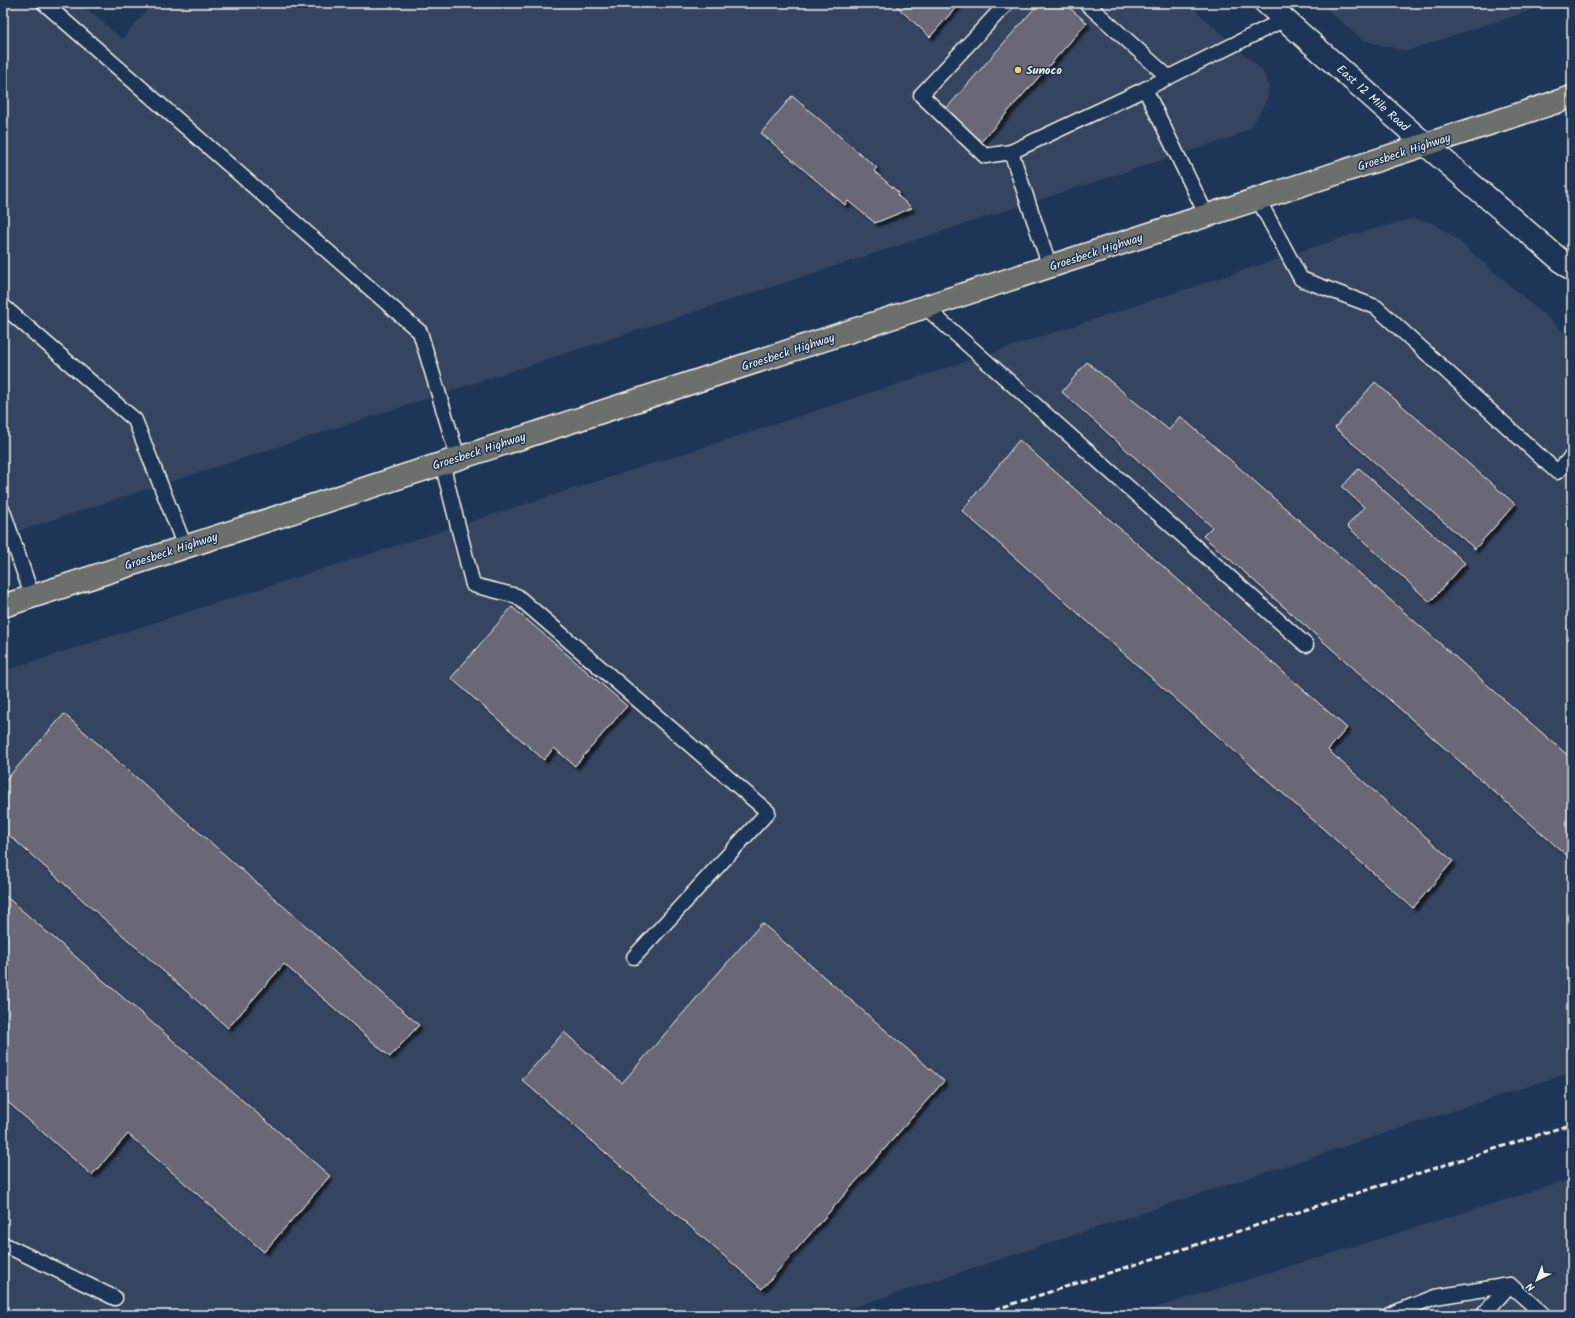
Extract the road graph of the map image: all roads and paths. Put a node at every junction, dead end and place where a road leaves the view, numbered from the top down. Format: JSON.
{"nodes":[{"id":1,"x":44,"y":3,"type":"edge"},
{"id":2,"x":1007,"y":3,"type":"edge"},
{"id":3,"x":1086,"y":3,"type":"edge"},
{"id":4,"x":1266,"y":3,"type":"edge"},
{"id":5,"x":1285,"y":20,"type":"junction"},
{"id":6,"x":1168,"y":77,"type":"junction"},
{"id":7,"x":1145,"y":89,"type":"junction"},
{"id":8,"x":1572,"y":97,"type":"edge"},
{"id":9,"x":1426,"y":145,"type":"junction"},
{"id":10,"x":1011,"y":152,"type":"junction"},
{"id":11,"x":1258,"y":199,"type":"junction"},
{"id":12,"x":1206,"y":216,"type":"junction"},
{"id":13,"x":1050,"y":267,"type":"junction"},
{"id":14,"x":1572,"y":270,"type":"edge"},
{"id":15,"x":3,"y":306,"type":"edge"},
{"id":16,"x":925,"y":307,"type":"junction"},
{"id":17,"x":1572,"y":456,"type":"edge"},
{"id":18,"x":450,"y":461,"type":"junction"},
{"id":19,"x":3,"y":511,"type":"edge"},
{"id":20,"x":185,"y":546,"type":"junction"},
{"id":21,"x":32,"y":596,"type":"junction"},
{"id":22,"x":3,"y":606,"type":"edge"},
{"id":23,"x":1306,"y":646,"type":"dead end"},
{"id":24,"x":634,"y":957,"type":"dead end"},
{"id":25,"x":3,"y":1244,"type":"edge"},
{"id":26,"x":1510,"y":1285,"type":"junction"},
{"id":27,"x":115,"y":1298,"type":"dead end"},
{"id":28,"x":1389,"y":1315,"type":"edge"},
{"id":29,"x":1483,"y":1315,"type":"edge"},
{"id":30,"x":1544,"y":1315,"type":"edge"}],
"edges":[{"from":1,"to":18,"type":"lane"},
{"from":2,"to":10,"type":"lane"},
{"from":3,"to":6,"type":"lane"},
{"from":4,"to":5,"type":"main road","name":"East 12 Mile Road"},
{"from":5,"to":6,"type":"lane"},
{"from":5,"to":9,"type":"main road","name":"East 12 Mile Road"},
{"from":6,"to":7,"type":"lane"},
{"from":7,"to":10,"type":"lane"},
{"from":7,"to":12,"type":"lane"},
{"from":8,"to":9,"type":"main road","name":"Groesbeck Highway"},
{"from":9,"to":11,"type":"main road","name":"Groesbeck Highway"},
{"from":9,"to":14,"type":"main road","name":"East 12 Mile Road"},
{"from":10,"to":13,"type":"lane"},
{"from":11,"to":12,"type":"main road","name":"Groesbeck Highway"},
{"from":11,"to":17,"type":"lane"},
{"from":12,"to":13,"type":"main road","name":"Groesbeck Highway"},
{"from":13,"to":16,"type":"main road","name":"Groesbeck Highway"},
{"from":15,"to":20,"type":"lane"},
{"from":16,"to":18,"type":"main road","name":"Groesbeck Highway"},
{"from":16,"to":23,"type":"lane"},
{"from":18,"to":20,"type":"main road","name":"Groesbeck Highway"},
{"from":18,"to":24,"type":"lane"},
{"from":19,"to":21,"type":"lane"},
{"from":20,"to":21,"type":"main road","name":"Groesbeck Highway"},
{"from":21,"to":22,"type":"main road","name":"Groesbeck Highway"},
{"from":25,"to":27,"type":"lane"},
{"from":26,"to":28,"type":"lane"},
{"from":26,"to":29,"type":"lane"},
{"from":26,"to":30,"type":"lane"}]}
